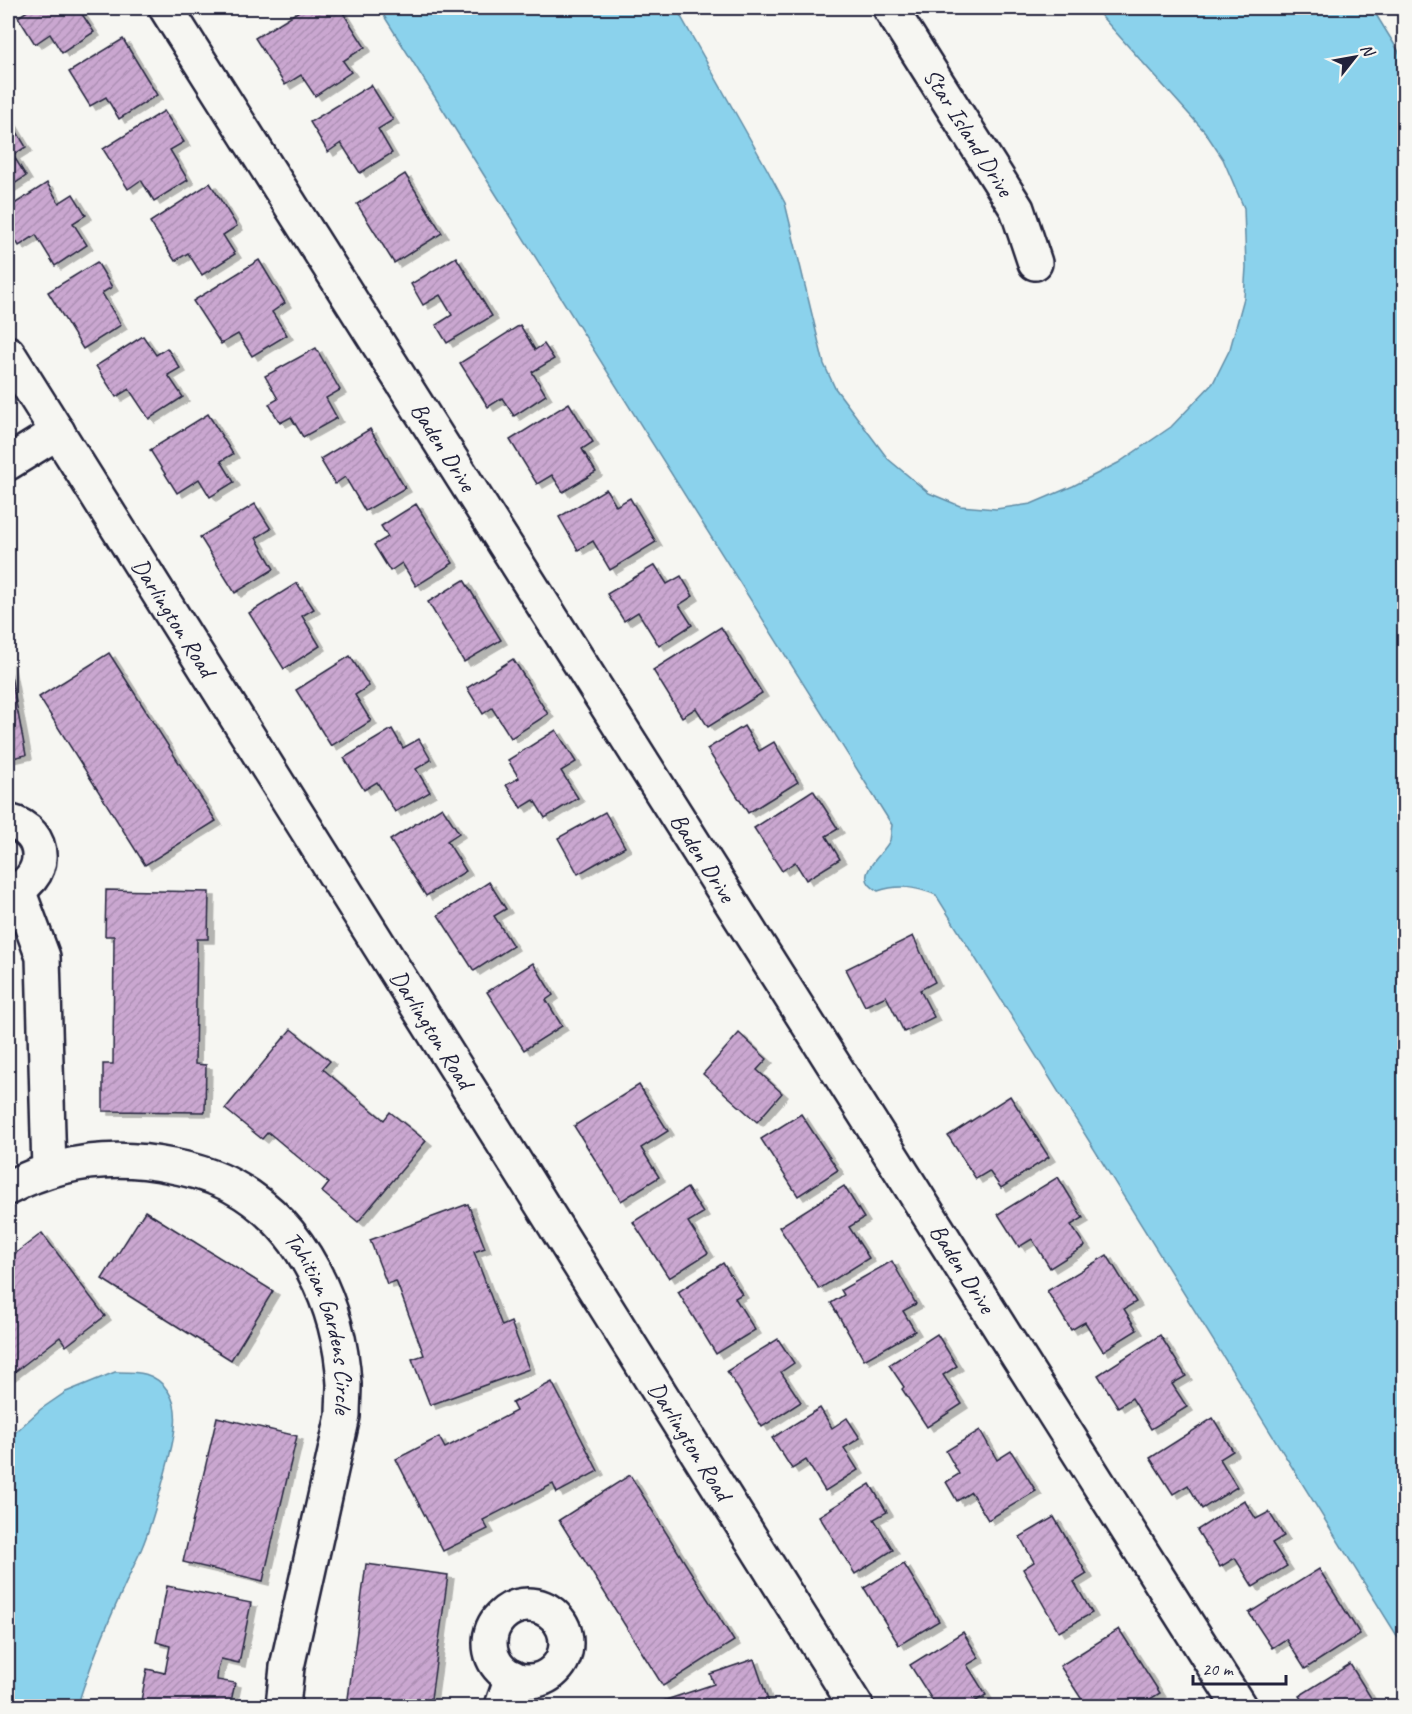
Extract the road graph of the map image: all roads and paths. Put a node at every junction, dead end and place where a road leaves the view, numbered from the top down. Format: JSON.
{"nodes":[{"id":1,"x":166,"y":8,"type":"edge"},
{"id":2,"x":890,"y":8,"type":"edge"},
{"id":3,"x":1035,"y":263,"type":"dead end"},
{"id":4,"x":8,"y":353,"type":"edge"},
{"id":5,"x":58,"y":432,"type":"junction"},
{"id":6,"x":8,"y":463,"type":"edge"},
{"id":7,"x":8,"y":821,"type":"edge"},
{"id":8,"x":13,"y":892,"type":"edge"},
{"id":9,"x":49,"y":1170,"type":"junction"},
{"id":10,"x":8,"y":1188,"type":"edge"},
{"id":11,"x":283,"y":1707,"type":"edge"},
{"id":12,"x":856,"y":1707,"type":"edge"},
{"id":13,"x":1239,"y":1707,"type":"edge"}],
"edges":[{"from":1,"to":13,"type":"street","name":"Baden Drive"},
{"from":2,"to":3,"type":"street","name":"Star Island Drive"},
{"from":4,"to":5,"type":"street","name":"Darlington Road"},
{"from":5,"to":6,"type":"street"},
{"from":5,"to":12,"type":"street","name":"Darlington Road"},
{"from":7,"to":8,"type":"street"},
{"from":8,"to":9,"type":"street"},
{"from":9,"to":10,"type":"street","name":"Tahitian Gardens Circle"},
{"from":9,"to":11,"type":"street","name":"Tahitian Gardens Circle"}]}
